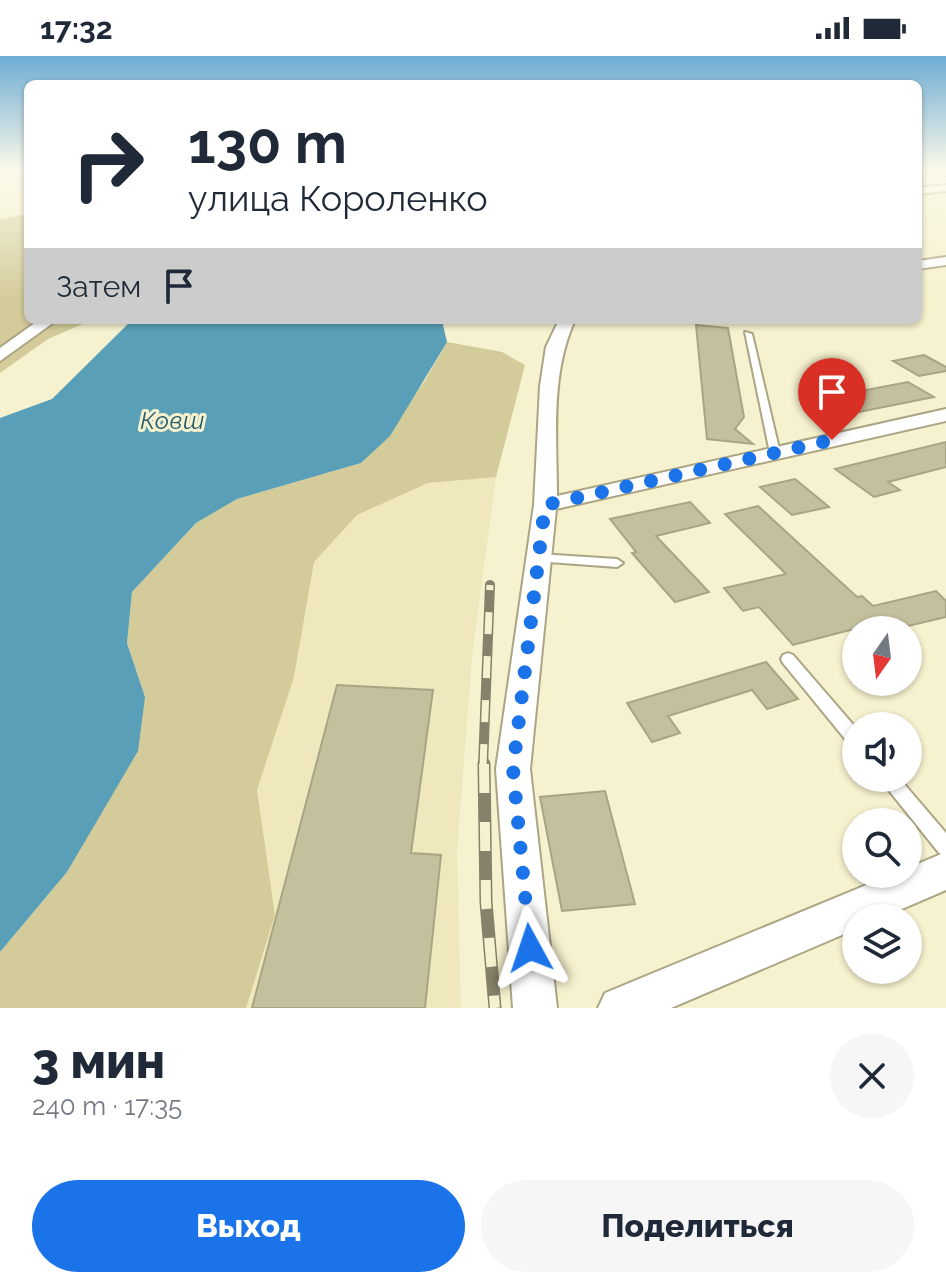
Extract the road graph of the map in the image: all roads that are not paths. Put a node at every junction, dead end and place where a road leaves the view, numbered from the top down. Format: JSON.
{"nodes":[{"id":1,"x":946,"y":261,"type":"edge"},
{"id":2,"x":922,"y":264,"type":"edge"},
{"id":3,"x":44,"y":324,"type":"edge"},
{"id":4,"x":565,"y":324,"type":"edge"},
{"id":5,"x":748,"y":334,"type":"dead end"},
{"id":6,"x":0,"y":356,"type":"edge"},
{"id":7,"x":946,"y":415,"type":"edge"},
{"id":8,"x":775,"y":453,"type":"junction"},
{"id":9,"x":545,"y":505,"type":"junction"},
{"id":10,"x":539,"y":558,"type":"junction"},
{"id":11,"x":617,"y":563,"type":"dead end"},
{"id":12,"x":788,"y":659,"type":"dead end"},
{"id":13,"x":842,"y":723,"type":"edge"},
{"id":14,"x":900,"y":792,"type":"edge"},
{"id":15,"x":946,"y":847,"type":"edge"},
{"id":16,"x":946,"y":871,"type":"edge"},
{"id":17,"x":535,"y":1008,"type":"edge"},
{"id":18,"x":620,"y":1008,"type":"edge"}],
"edges":[{"from":1,"to":2,"type":"street"},
{"from":3,"to":6,"type":"street"},
{"from":4,"to":9,"type":"street"},
{"from":5,"to":8,"type":"lane"},
{"from":7,"to":8,"type":"street"},
{"from":8,"to":9,"type":"street"},
{"from":9,"to":10,"type":"street"},
{"from":10,"to":11,"type":"lane"},
{"from":10,"to":17,"type":"street"},
{"from":12,"to":13,"type":"lane"},
{"from":14,"to":15,"type":"lane"},
{"from":16,"to":18,"type":"street"}]}
